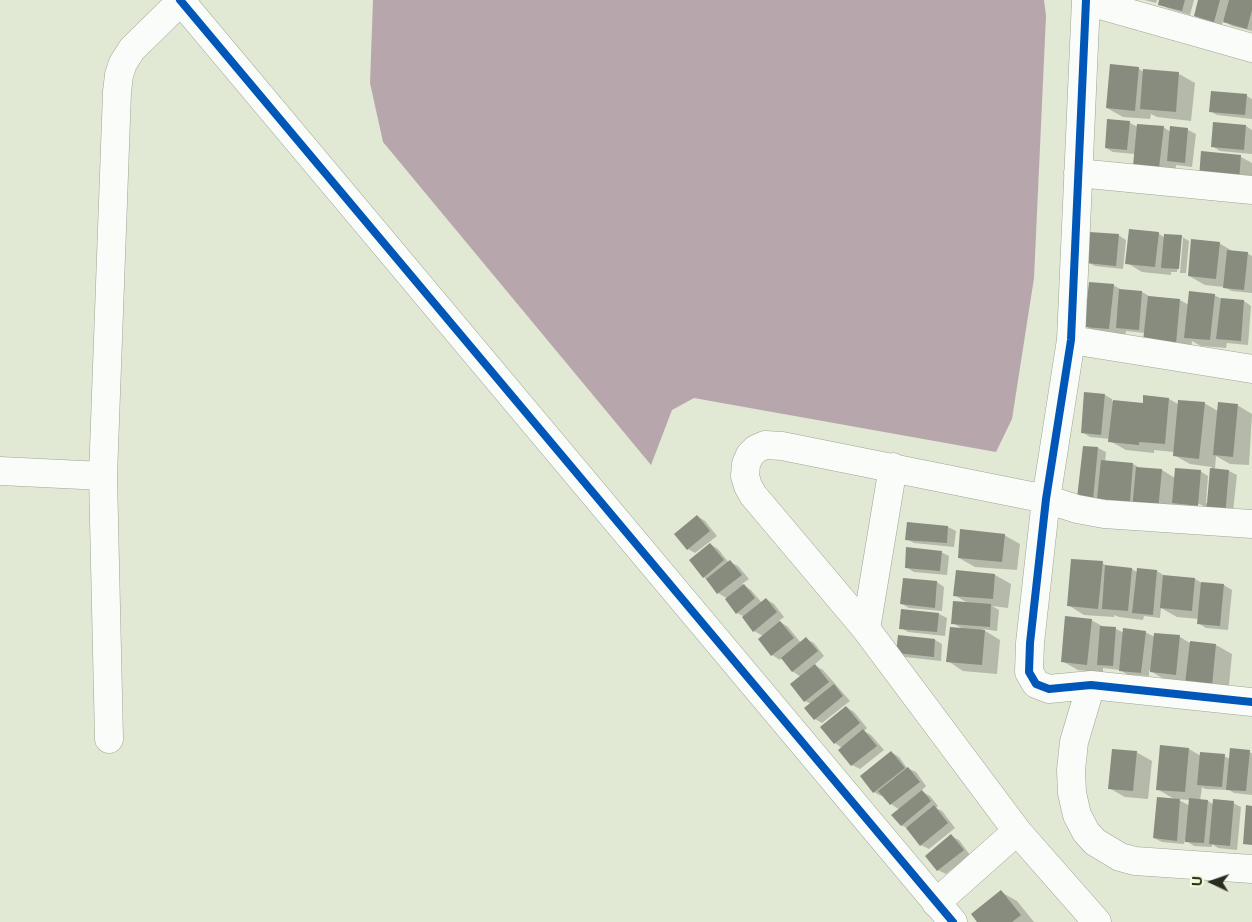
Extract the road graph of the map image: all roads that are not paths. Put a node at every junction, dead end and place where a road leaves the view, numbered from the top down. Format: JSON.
{"nodes":[{"id":1,"x":181,"y":0,"type":"edge"},
{"id":2,"x":1086,"y":0,"type":"edge"},
{"id":3,"x":1252,"y":48,"type":"edge"},
{"id":4,"x":1078,"y":173,"type":"junction"},
{"id":5,"x":1252,"y":190,"type":"edge"},
{"id":6,"x":1071,"y":340,"type":"junction"},
{"id":7,"x":1252,"y":369,"type":"edge"},
{"id":8,"x":893,"y":467,"type":"junction"},
{"id":9,"x":0,"y":471,"type":"edge"},
{"id":10,"x":103,"y":476,"type":"junction"},
{"id":11,"x":1046,"y":499,"type":"junction"},
{"id":12,"x":1252,"y":524,"type":"edge"},
{"id":13,"x":866,"y":629,"type":"junction"},
{"id":14,"x":1091,"y":685,"type":"junction"},
{"id":15,"x":1252,"y":702,"type":"edge"},
{"id":16,"x":109,"y":738,"type":"dead end"},
{"id":17,"x":1017,"y":831,"type":"junction"},
{"id":18,"x":1252,"y":869,"type":"edge"},
{"id":19,"x":944,"y":912,"type":"edge"},
{"id":20,"x":1097,"y":922,"type":"edge"}],
"edges":[{"from":1,"to":10,"type":"street"},
{"from":1,"to":19,"type":"street"},
{"from":2,"to":3,"type":"street"},
{"from":2,"to":4,"type":"street"},
{"from":4,"to":5,"type":"street"},
{"from":4,"to":6,"type":"street"},
{"from":6,"to":7,"type":"street"},
{"from":6,"to":11,"type":"street"},
{"from":8,"to":11,"type":"street"},
{"from":8,"to":13,"type":"street"},
{"from":8,"to":13,"type":"street"},
{"from":9,"to":10,"type":"street"},
{"from":10,"to":16,"type":"street"},
{"from":11,"to":12,"type":"street"},
{"from":11,"to":14,"type":"street"},
{"from":13,"to":17,"type":"street"},
{"from":14,"to":15,"type":"street"},
{"from":14,"to":18,"type":"street"},
{"from":17,"to":19,"type":"street"},
{"from":17,"to":20,"type":"street"}]}
